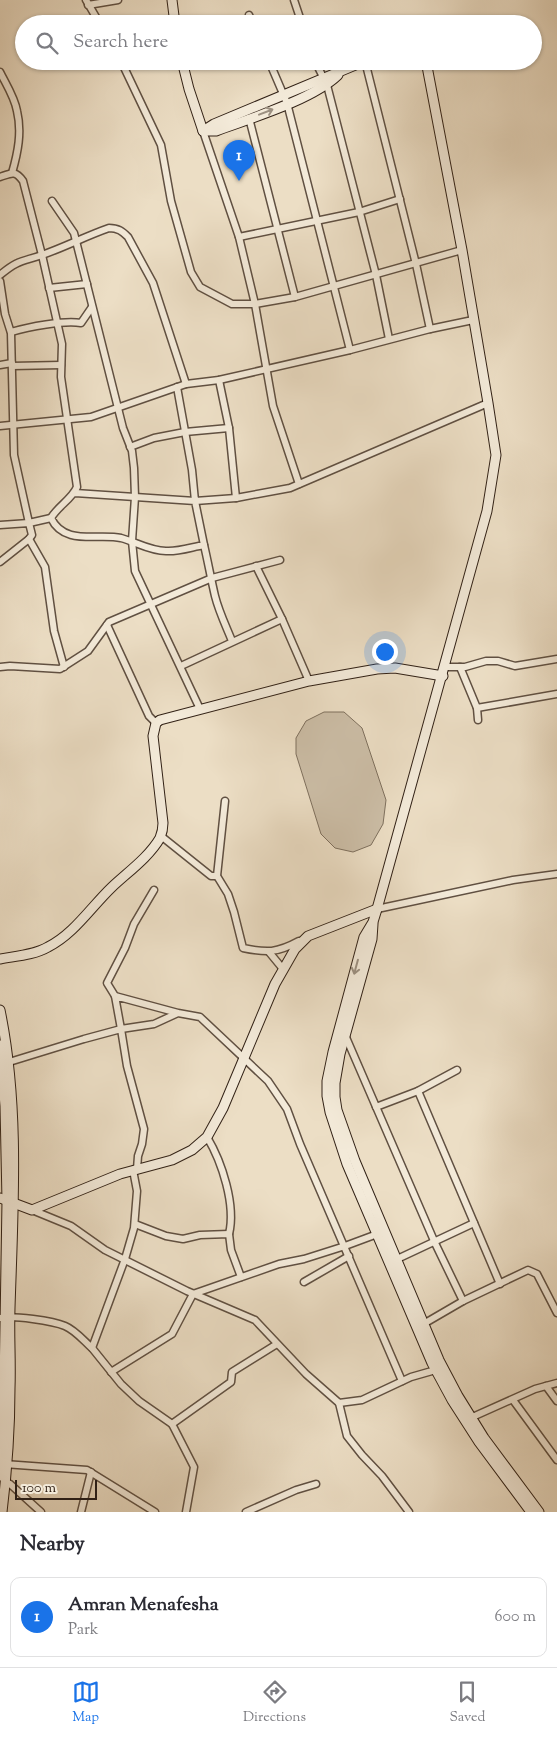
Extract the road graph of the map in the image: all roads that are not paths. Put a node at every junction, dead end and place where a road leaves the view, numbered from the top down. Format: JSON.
{"nodes":[{"id":1,"x":118,"y":0,"type":"edge"},
{"id":2,"x":172,"y":0,"type":"edge"},
{"id":3,"x":294,"y":0,"type":"edge"},
{"id":4,"x":87,"y":2,"type":"edge"},
{"id":5,"x":95,"y":15,"type":"edge"},
{"id":6,"x":174,"y":15,"type":"edge"},
{"id":7,"x":299,"y":15,"type":"edge"},
{"id":8,"x":125,"y":70,"type":"edge"},
{"id":9,"x":184,"y":70,"type":"edge"},
{"id":10,"x":273,"y":70,"type":"edge"},
{"id":11,"x":320,"y":70,"type":"edge"},
{"id":12,"x":346,"y":70,"type":"edge"},
{"id":13,"x":367,"y":70,"type":"edge"},
{"id":14,"x":428,"y":70,"type":"edge"},
{"id":15,"x":0,"y":72,"type":"edge"},
{"id":16,"x":326,"y":82,"type":"junction"},
{"id":17,"x":286,"y":100,"type":"junction"},
{"id":18,"x":249,"y":118,"type":"junction"},
{"id":19,"x":203,"y":131,"type":"junction"},
{"id":20,"x":12,"y":173,"type":"junction"},
{"id":21,"x":0,"y":177,"type":"edge"},
{"id":22,"x":400,"y":200,"type":"junction"},
{"id":23,"x":52,"y":201,"type":"dead end"},
{"id":24,"x":360,"y":212,"type":"junction"},
{"id":25,"x":316,"y":221,"type":"junction"},
{"id":26,"x":277,"y":230,"type":"junction"},
{"id":27,"x":239,"y":237,"type":"junction"},
{"id":28,"x":75,"y":240,"type":"junction"},
{"id":29,"x":462,"y":250,"type":"junction"},
{"id":30,"x":42,"y":255,"type":"junction"},
{"id":31,"x":416,"y":264,"type":"junction"},
{"id":32,"x":0,"y":275,"type":"edge"},
{"id":33,"x":376,"y":275,"type":"junction"},
{"id":34,"x":0,"y":281,"type":"edge"},
{"id":35,"x":86,"y":284,"type":"junction"},
{"id":36,"x":334,"y":286,"type":"junction"},
{"id":37,"x":49,"y":288,"type":"junction"},
{"id":38,"x":295,"y":297,"type":"junction"},
{"id":39,"x":255,"y":304,"type":"junction"},
{"id":40,"x":92,"y":306,"type":"junction"},
{"id":41,"x":3,"y":319,"type":"edge"},
{"id":42,"x":473,"y":320,"type":"junction"},
{"id":43,"x":56,"y":324,"type":"junction"},
{"id":44,"x":430,"y":329,"type":"junction"},
{"id":45,"x":11,"y":332,"type":"junction"},
{"id":46,"x":389,"y":339,"type":"junction"},
{"id":47,"x":350,"y":350,"type":"junction"},
{"id":48,"x":0,"y":365,"type":"edge"},
{"id":49,"x":12,"y":365,"type":"junction"},
{"id":50,"x":61,"y":365,"type":"junction"},
{"id":51,"x":267,"y":368,"type":"junction"},
{"id":52,"x":219,"y":380,"type":"junction"},
{"id":53,"x":186,"y":384,"type":"junction"},
{"id":54,"x":177,"y":387,"type":"junction"},
{"id":55,"x":488,"y":403,"type":"junction"},
{"id":56,"x":118,"y":407,"type":"junction"},
{"id":57,"x":67,"y":420,"type":"junction"},
{"id":58,"x":12,"y":425,"type":"junction"},
{"id":59,"x":0,"y":426,"type":"edge"},
{"id":60,"x":228,"y":428,"type":"junction"},
{"id":61,"x":185,"y":432,"type":"junction"},
{"id":62,"x":130,"y":447,"type":"junction"},
{"id":63,"x":299,"y":484,"type":"junction"},
{"id":64,"x":75,"y":493,"type":"junction"},
{"id":65,"x":135,"y":497,"type":"junction"},
{"id":66,"x":236,"y":498,"type":"junction"},
{"id":67,"x":195,"y":501,"type":"junction"},
{"id":68,"x":51,"y":518,"type":"junction"},
{"id":69,"x":29,"y":523,"type":"junction"},
{"id":70,"x":0,"y":525,"type":"edge"},
{"id":71,"x":29,"y":539,"type":"junction"},
{"id":72,"x":132,"y":541,"type":"junction"},
{"id":73,"x":204,"y":545,"type":"junction"},
{"id":74,"x":280,"y":560,"type":"dead end"},
{"id":75,"x":0,"y":562,"type":"edge"},
{"id":76,"x":256,"y":566,"type":"junction"},
{"id":77,"x":212,"y":578,"type":"junction"},
{"id":78,"x":151,"y":604,"type":"junction"},
{"id":79,"x":282,"y":619,"type":"junction"},
{"id":80,"x":107,"y":625,"type":"junction"},
{"id":81,"x":232,"y":641,"type":"junction"},
{"id":82,"x":557,"y":659,"type":"edge"},
{"id":83,"x":180,"y":666,"type":"junction"},
{"id":84,"x":0,"y":667,"type":"edge"},
{"id":85,"x":64,"y":667,"type":"junction"},
{"id":86,"x":460,"y":667,"type":"junction"},
{"id":87,"x":444,"y":671,"type":"junction"},
{"id":88,"x":309,"y":681,"type":"junction"},
{"id":89,"x":556,"y":694,"type":"edge"},
{"id":90,"x":477,"y":708,"type":"junction"},
{"id":91,"x":200,"y":709,"type":"junction"},
{"id":92,"x":478,"y":720,"type":"dead end"},
{"id":93,"x":156,"y":723,"type":"junction"},
{"id":94,"x":225,"y":801,"type":"dead end"},
{"id":95,"x":161,"y":836,"type":"junction"},
{"id":96,"x":557,"y":874,"type":"edge"},
{"id":97,"x":217,"y":876,"type":"junction"},
{"id":98,"x":154,"y":890,"type":"dead end"},
{"id":99,"x":377,"y":909,"type":"junction"},
{"id":100,"x":308,"y":936,"type":"junction"},
{"id":101,"x":269,"y":952,"type":"junction"},
{"id":102,"x":0,"y":959,"type":"edge"},
{"id":103,"x":283,"y":968,"type":"junction"},
{"id":104,"x":115,"y":996,"type":"junction"},
{"id":105,"x":0,"y":1010,"type":"edge"},
{"id":106,"x":178,"y":1013,"type":"junction"},
{"id":107,"x":121,"y":1029,"type":"junction"},
{"id":108,"x":341,"y":1035,"type":"junction"},
{"id":109,"x":0,"y":1045,"type":"edge"},
{"id":110,"x":244,"y":1059,"type":"junction"},
{"id":111,"x":3,"y":1064,"type":"edge"},
{"id":112,"x":457,"y":1070,"type":"dead end"},
{"id":113,"x":418,"y":1091,"type":"junction"},
{"id":114,"x":376,"y":1107,"type":"junction"},
{"id":115,"x":207,"y":1137,"type":"junction"},
{"id":116,"x":135,"y":1170,"type":"junction"},
{"id":117,"x":6,"y":1201,"type":"edge"},
{"id":118,"x":32,"y":1210,"type":"junction"},
{"id":119,"x":474,"y":1223,"type":"junction"},
{"id":120,"x":135,"y":1224,"type":"junction"},
{"id":121,"x":381,"y":1233,"type":"junction"},
{"id":122,"x":229,"y":1234,"type":"junction"},
{"id":123,"x":2,"y":1240,"type":"edge"},
{"id":124,"x":434,"y":1241,"type":"junction"},
{"id":125,"x":345,"y":1246,"type":"junction"},
{"id":126,"x":349,"y":1256,"type":"junction"},
{"id":127,"x":125,"y":1259,"type":"junction"},
{"id":128,"x":393,"y":1261,"type":"junction"},
{"id":129,"x":2,"y":1266,"type":"edge"},
{"id":130,"x":241,"y":1277,"type":"junction"},
{"id":131,"x":304,"y":1282,"type":"dead end"},
{"id":132,"x":500,"y":1284,"type":"junction"},
{"id":133,"x":193,"y":1294,"type":"junction"},
{"id":134,"x":463,"y":1301,"type":"junction"},
{"id":135,"x":557,"y":1313,"type":"edge"},
{"id":136,"x":5,"y":1317,"type":"edge"},
{"id":137,"x":420,"y":1326,"type":"junction"},
{"id":138,"x":277,"y":1344,"type":"junction"},
{"id":139,"x":92,"y":1348,"type":"junction"},
{"id":140,"x":440,"y":1369,"type":"junction"},
{"id":141,"x":111,"y":1372,"type":"junction"},
{"id":142,"x":402,"y":1381,"type":"junction"},
{"id":143,"x":557,"y":1383,"type":"edge"},
{"id":144,"x":2,"y":1386,"type":"edge"},
{"id":145,"x":546,"y":1386,"type":"junction"},
{"id":146,"x":513,"y":1400,"type":"junction"},
{"id":147,"x":557,"y":1401,"type":"edge"},
{"id":148,"x":339,"y":1403,"type":"junction"},
{"id":149,"x":468,"y":1419,"type":"junction"},
{"id":150,"x":172,"y":1424,"type":"junction"},
{"id":151,"x":557,"y":1460,"type":"edge"},
{"id":152,"x":3,"y":1464,"type":"edge"},
{"id":153,"x":91,"y":1472,"type":"junction"},
{"id":154,"x":3,"y":1479,"type":"edge"},
{"id":155,"x":316,"y":1484,"type":"dead end"},
{"id":156,"x":2,"y":1512,"type":"edge"},
{"id":157,"x":40,"y":1512,"type":"edge"},
{"id":158,"x":81,"y":1512,"type":"edge"},
{"id":159,"x":155,"y":1512,"type":"edge"},
{"id":160,"x":186,"y":1512,"type":"edge"},
{"id":161,"x":246,"y":1512,"type":"edge"},
{"id":162,"x":409,"y":1512,"type":"edge"},
{"id":163,"x":531,"y":1512,"type":"edge"},
{"id":164,"x":539,"y":1512,"type":"edge"}],
"edges":[{"from":1,"to":4,"type":"street"},
{"from":2,"to":6,"type":"main road"},
{"from":3,"to":7,"type":"street"},
{"from":4,"to":5,"type":"street"},
{"from":8,"to":39,"type":"street"},
{"from":9,"to":19,"type":"main road"},
{"from":10,"to":17,"type":"street"},
{"from":11,"to":16,"type":"street"},
{"from":12,"to":16,"type":"main road"},
{"from":13,"to":22,"type":"street"},
{"from":14,"to":29,"type":"main road"},
{"from":15,"to":20,"type":"street"},
{"from":16,"to":17,"type":"main road"},
{"from":16,"to":24,"type":"street"},
{"from":18,"to":17,"type":"main road","one_way":true},
{"from":17,"to":19,"type":"main road"},
{"from":17,"to":25,"type":"street"},
{"from":18,"to":19,"type":"main road"},
{"from":18,"to":26,"type":"street"},
{"from":19,"to":27,"type":"street"},
{"from":20,"to":21,"type":"street"},
{"from":20,"to":30,"type":"street"},
{"from":22,"to":24,"type":"street"},
{"from":22,"to":31,"type":"street"},
{"from":23,"to":28,"type":"street"},
{"from":24,"to":25,"type":"street"},
{"from":24,"to":33,"type":"street"},
{"from":25,"to":26,"type":"street"},
{"from":25,"to":36,"type":"street"},
{"from":26,"to":27,"type":"street"},
{"from":26,"to":38,"type":"street"},
{"from":27,"to":39,"type":"street"},
{"from":28,"to":30,"type":"street"},
{"from":28,"to":35,"type":"street"},
{"from":28,"to":53,"type":"street"},
{"from":29,"to":31,"type":"street"},
{"from":29,"to":42,"type":"main road"},
{"from":30,"to":32,"type":"street"},
{"from":30,"to":37,"type":"street"},
{"from":31,"to":33,"type":"street"},
{"from":31,"to":44,"type":"street"},
{"from":33,"to":36,"type":"street"},
{"from":33,"to":46,"type":"street"},
{"from":34,"to":41,"type":"street"},
{"from":35,"to":37,"type":"street"},
{"from":35,"to":40,"type":"street"},
{"from":36,"to":38,"type":"street"},
{"from":36,"to":47,"type":"street"},
{"from":37,"to":43,"type":"street"},
{"from":38,"to":39,"type":"street"},
{"from":39,"to":51,"type":"street"},
{"from":40,"to":43,"type":"street"},
{"from":40,"to":56,"type":"street"},
{"from":41,"to":45,"type":"street"},
{"from":42,"to":44,"type":"street"},
{"from":42,"to":55,"type":"main road"},
{"from":43,"to":45,"type":"street"},
{"from":43,"to":50,"type":"street"},
{"from":44,"to":46,"type":"street"},
{"from":45,"to":49,"type":"street"},
{"from":46,"to":47,"type":"street"},
{"from":47,"to":51,"type":"street"},
{"from":48,"to":49,"type":"street"},
{"from":49,"to":50,"type":"street"},
{"from":49,"to":58,"type":"street"},
{"from":50,"to":57,"type":"street"},
{"from":51,"to":52,"type":"street"},
{"from":51,"to":63,"type":"street"},
{"from":52,"to":53,"type":"street"},
{"from":52,"to":60,"type":"street"},
{"from":53,"to":54,"type":"street"},
{"from":54,"to":56,"type":"street"},
{"from":54,"to":61,"type":"street"},
{"from":55,"to":63,"type":"street"},
{"from":55,"to":87,"type":"main road"},
{"from":56,"to":57,"type":"street"},
{"from":56,"to":62,"type":"street"},
{"from":57,"to":58,"type":"street"},
{"from":57,"to":64,"type":"street"},
{"from":58,"to":59,"type":"street"},
{"from":58,"to":69,"type":"street"},
{"from":60,"to":61,"type":"street"},
{"from":60,"to":66,"type":"street"},
{"from":61,"to":62,"type":"street"},
{"from":61,"to":67,"type":"street"},
{"from":62,"to":65,"type":"street"},
{"from":63,"to":66,"type":"street"},
{"from":64,"to":65,"type":"street"},
{"from":64,"to":68,"type":"street"},
{"from":65,"to":67,"type":"street"},
{"from":65,"to":72,"type":"street"},
{"from":66,"to":67,"type":"street"},
{"from":67,"to":73,"type":"street"},
{"from":68,"to":69,"type":"street"},
{"from":68,"to":72,"type":"street"},
{"from":69,"to":70,"type":"street"},
{"from":69,"to":71,"type":"street"},
{"from":71,"to":75,"type":"street"},
{"from":71,"to":85,"type":"street"},
{"from":72,"to":73,"type":"street"},
{"from":72,"to":78,"type":"street"},
{"from":73,"to":77,"type":"street"},
{"from":74,"to":76,"type":"street"},
{"from":76,"to":77,"type":"street"},
{"from":76,"to":79,"type":"street"},
{"from":77,"to":78,"type":"street"},
{"from":77,"to":81,"type":"street"},
{"from":78,"to":80,"type":"street"},
{"from":78,"to":83,"type":"street"},
{"from":79,"to":81,"type":"street"},
{"from":79,"to":88,"type":"street"},
{"from":80,"to":85,"type":"street"},
{"from":80,"to":93,"type":"street"},
{"from":81,"to":83,"type":"street"},
{"from":82,"to":86,"type":"street"},
{"from":83,"to":91,"type":"street"},
{"from":84,"to":85,"type":"street"},
{"from":86,"to":87,"type":"street"},
{"from":86,"to":90,"type":"street"},
{"from":87,"to":88,"type":"main road"},
{"from":87,"to":99,"type":"main road"},
{"from":88,"to":91,"type":"main road"},
{"from":89,"to":90,"type":"street"},
{"from":90,"to":92,"type":"street"},
{"from":91,"to":93,"type":"main road"},
{"from":93,"to":95,"type":"main road"},
{"from":94,"to":97,"type":"street"},
{"from":95,"to":97,"type":"street"},
{"from":95,"to":102,"type":"main road"},
{"from":96,"to":99,"type":"street"},
{"from":97,"to":101,"type":"street"},
{"from":98,"to":104,"type":"street"},
{"from":99,"to":100,"type":"main road"},
{"from":99,"to":108,"type":"main road"},
{"from":100,"to":101,"type":"street"},
{"from":100,"to":103,"type":"main road"},
{"from":101,"to":103,"type":"street"},
{"from":103,"to":110,"type":"main road"},
{"from":104,"to":106,"type":"street"},
{"from":104,"to":107,"type":"street"},
{"from":105,"to":111,"type":"main road"},
{"from":106,"to":107,"type":"street"},
{"from":106,"to":110,"type":"street"},
{"from":107,"to":111,"type":"street"},
{"from":107,"to":116,"type":"street"},
{"from":108,"to":114,"type":"street"},
{"from":108,"to":121,"type":"main road"},
{"from":109,"to":111,"type":"main road"},
{"from":110,"to":115,"type":"main road"},
{"from":110,"to":125,"type":"street"},
{"from":111,"to":117,"type":"main road"},
{"from":112,"to":113,"type":"street"},
{"from":113,"to":114,"type":"street"},
{"from":113,"to":119,"type":"street"},
{"from":114,"to":124,"type":"street"},
{"from":115,"to":116,"type":"main road"},
{"from":115,"to":122,"type":"street"},
{"from":116,"to":118,"type":"main road"},
{"from":116,"to":120,"type":"street"},
{"from":117,"to":118,"type":"main road"},
{"from":117,"to":123,"type":"main road"},
{"from":117,"to":136,"type":"main road"},
{"from":118,"to":127,"type":"street"},
{"from":119,"to":124,"type":"street"},
{"from":119,"to":132,"type":"street"},
{"from":120,"to":122,"type":"street"},
{"from":120,"to":127,"type":"street"},
{"from":121,"to":125,"type":"street"},
{"from":121,"to":128,"type":"main road"},
{"from":122,"to":130,"type":"street"},
{"from":123,"to":129,"type":"main road"},
{"from":124,"to":128,"type":"street"},
{"from":124,"to":134,"type":"street"},
{"from":125,"to":126,"type":"street"},
{"from":125,"to":130,"type":"street"},
{"from":126,"to":131,"type":"street"},
{"from":126,"to":142,"type":"street"},
{"from":127,"to":133,"type":"street"},
{"from":127,"to":139,"type":"street"},
{"from":128,"to":137,"type":"main road"},
{"from":129,"to":136,"type":"main road"},
{"from":130,"to":133,"type":"street"},
{"from":132,"to":134,"type":"street"},
{"from":132,"to":135,"type":"street"},
{"from":133,"to":138,"type":"street"},
{"from":133,"to":141,"type":"street"},
{"from":134,"to":137,"type":"street"},
{"from":136,"to":139,"type":"street"},
{"from":136,"to":144,"type":"main road"},
{"from":136,"to":152,"type":"main road"},
{"from":137,"to":140,"type":"main road"},
{"from":138,"to":148,"type":"street"},
{"from":138,"to":150,"type":"street"},
{"from":139,"to":141,"type":"street"},
{"from":140,"to":142,"type":"street"},
{"from":140,"to":149,"type":"main road"},
{"from":141,"to":150,"type":"street"},
{"from":142,"to":148,"type":"street"},
{"from":143,"to":145,"type":"street"},
{"from":144,"to":152,"type":"main road"},
{"from":145,"to":146,"type":"street"},
{"from":145,"to":147,"type":"street"},
{"from":146,"to":149,"type":"street"},
{"from":146,"to":151,"type":"street"},
{"from":148,"to":162,"type":"street"},
{"from":149,"to":163,"type":"main road"},
{"from":149,"to":164,"type":"main road"},
{"from":150,"to":160,"type":"street"},
{"from":152,"to":153,"type":"street"},
{"from":152,"to":154,"type":"main road"},
{"from":153,"to":158,"type":"street"},
{"from":153,"to":159,"type":"street"},
{"from":154,"to":156,"type":"main road"},
{"from":154,"to":157,"type":"street"},
{"from":155,"to":161,"type":"street"}]}
